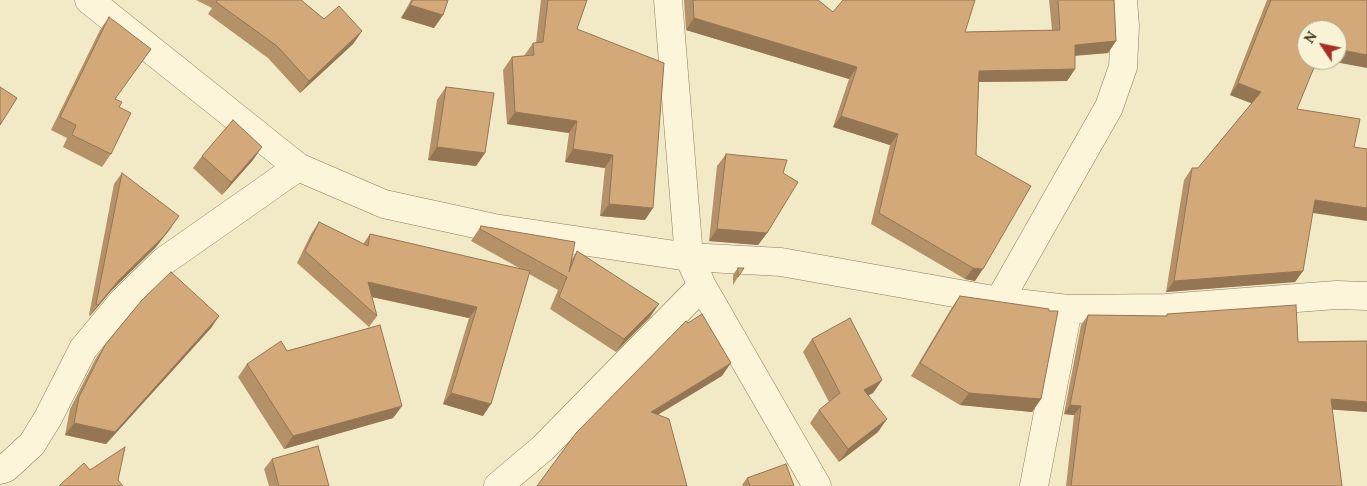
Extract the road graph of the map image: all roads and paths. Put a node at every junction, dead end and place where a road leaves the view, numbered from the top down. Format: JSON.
{"nodes":[{"id":1,"x":89,"y":0,"type":"edge"},
{"id":2,"x":668,"y":0,"type":"edge"},
{"id":3,"x":1123,"y":0,"type":"edge"},
{"id":4,"x":298,"y":166,"type":"junction"},
{"id":5,"x":689,"y":256,"type":"junction"},
{"id":6,"x":702,"y":286,"type":"junction"},
{"id":7,"x":1367,"y":296,"type":"edge"},
{"id":8,"x":999,"y":301,"type":"junction"},
{"id":9,"x":1068,"y":309,"type":"junction"},
{"id":10,"x":0,"y":470,"type":"edge"},
{"id":11,"x":498,"y":486,"type":"edge"},
{"id":12,"x":817,"y":486,"type":"edge"},
{"id":13,"x":1034,"y":486,"type":"edge"}],
"edges":[{"from":1,"to":4,"type":"street"},
{"from":2,"to":5,"type":"street"},
{"from":3,"to":8,"type":"street"},
{"from":4,"to":5,"type":"street"},
{"from":4,"to":10,"type":"street"},
{"from":5,"to":6,"type":"street"},
{"from":5,"to":8,"type":"street"},
{"from":6,"to":11,"type":"street"},
{"from":6,"to":12,"type":"street"},
{"from":7,"to":9,"type":"street"},
{"from":8,"to":9,"type":"street"},
{"from":9,"to":13,"type":"street"}]}
